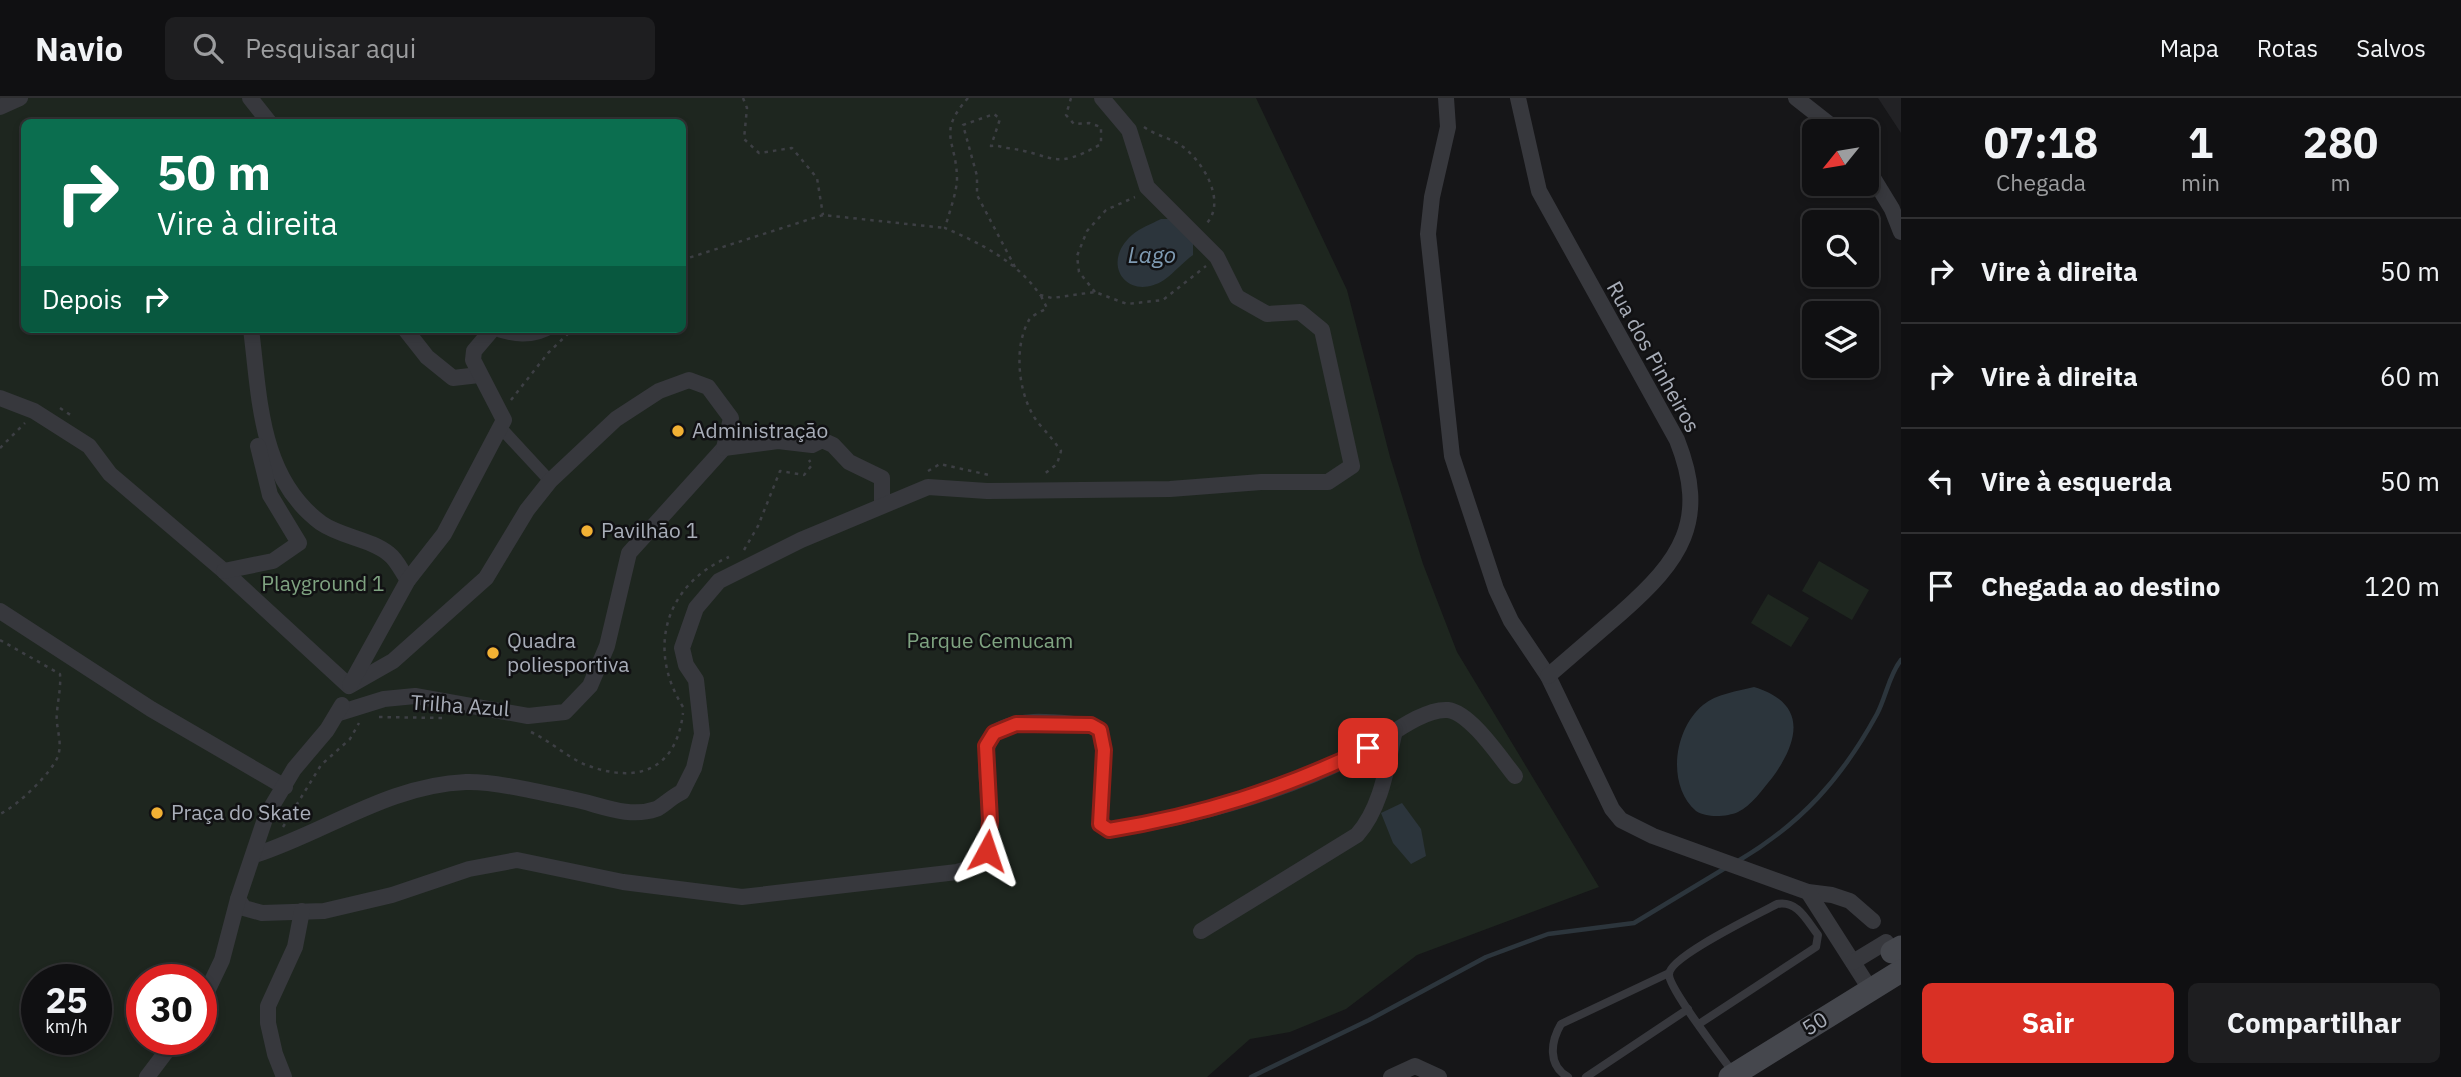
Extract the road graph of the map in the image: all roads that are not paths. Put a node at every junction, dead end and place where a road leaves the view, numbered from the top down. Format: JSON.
{"nodes":[{"id":1,"x":20,"y":98,"type":"edge"},
{"id":2,"x":250,"y":98,"type":"edge"},
{"id":3,"x":1102,"y":98,"type":"edge"},
{"id":4,"x":1446,"y":98,"type":"edge"},
{"id":5,"x":1518,"y":98,"type":"edge"},
{"id":6,"x":1796,"y":98,"type":"edge"},
{"id":7,"x":0,"y":107,"type":"edge"},
{"id":8,"x":267,"y":119,"type":"edge"},
{"id":9,"x":1823,"y":119,"type":"edge"},
{"id":10,"x":1880,"y":189,"type":"edge"},
{"id":11,"x":1901,"y":232,"type":"edge"},
{"id":12,"x":242,"y":333,"type":"edge"},
{"id":13,"x":252,"y":333,"type":"edge"},
{"id":14,"x":408,"y":333,"type":"edge"},
{"id":15,"x":488,"y":333,"type":"edge"},
{"id":16,"x":499,"y":333,"type":"edge"},
{"id":17,"x":546,"y":333,"type":"edge"},
{"id":18,"x":479,"y":375,"type":"junction"},
{"id":19,"x":0,"y":398,"type":"edge"},
{"id":20,"x":501,"y":420,"type":"junction"},
{"id":21,"x":724,"y":448,"type":"junction"},
{"id":22,"x":550,"y":481,"type":"junction"},
{"id":23,"x":882,"y":505,"type":"junction"},
{"id":24,"x":224,"y":571,"type":"junction"},
{"id":25,"x":408,"y":580,"type":"junction"},
{"id":26,"x":0,"y":611,"type":"edge"},
{"id":27,"x":1548,"y":676,"type":"junction"},
{"id":28,"x":349,"y":686,"type":"junction"},
{"id":29,"x":339,"y":713,"type":"junction"},
{"id":30,"x":1395,"y":730,"type":"junction"},
{"id":31,"x":1515,"y":776,"type":"dead end"},
{"id":32,"x":285,"y":786,"type":"junction"},
{"id":33,"x":255,"y":855,"type":"junction"},
{"id":34,"x":1808,"y":892,"type":"junction"},
{"id":35,"x":238,"y":900,"type":"junction"},
{"id":36,"x":302,"y":911,"type":"junction"},
{"id":37,"x":1872,"y":921,"type":"dead end"},
{"id":38,"x":1201,"y":931,"type":"dead end"},
{"id":39,"x":1894,"y":952,"type":"edge"},
{"id":40,"x":1853,"y":962,"type":"junction"},
{"id":41,"x":217,"y":970,"type":"edge"},
{"id":42,"x":1669,"y":973,"type":"junction"},
{"id":43,"x":1870,"y":989,"type":"junction"},
{"id":44,"x":1688,"y":1009,"type":"junction"},
{"id":45,"x":1699,"y":1024,"type":"junction"},
{"id":46,"x":165,"y":1055,"type":"edge"},
{"id":47,"x":1732,"y":1076,"type":"edge"},
{"id":48,"x":148,"y":1077,"type":"edge"},
{"id":49,"x":285,"y":1077,"type":"edge"},
{"id":50,"x":1391,"y":1077,"type":"edge"},
{"id":51,"x":1439,"y":1077,"type":"edge"},
{"id":52,"x":1568,"y":1077,"type":"edge"},
{"id":53,"x":1586,"y":1077,"type":"edge"}],
"edges":[{"from":1,"to":7,"type":"street"},
{"from":2,"to":8,"type":"street"},
{"from":3,"to":23,"type":"street"},
{"from":4,"to":27,"type":"street"},
{"from":5,"to":27,"type":"street","name":"Rua dos Pinheiros"},
{"from":6,"to":9,"type":"street"},
{"from":10,"to":11,"type":"street"},
{"from":12,"to":24,"type":"street"},
{"from":13,"to":25,"type":"street"},
{"from":14,"to":18,"type":"street"},
{"from":15,"to":18,"type":"street"},
{"from":16,"to":17,"type":"lane"},
{"from":18,"to":20,"type":"street"},
{"from":19,"to":24,"type":"street"},
{"from":20,"to":22,"type":"street"},
{"from":20,"to":25,"type":"street"},
{"from":21,"to":22,"type":"street"},
{"from":21,"to":23,"type":"street"},
{"from":21,"to":29,"type":"street"},
{"from":22,"to":28,"type":"street"},
{"from":23,"to":33,"type":"street"},
{"from":24,"to":28,"type":"street"},
{"from":25,"to":28,"type":"street"},
{"from":26,"to":32,"type":"street"},
{"from":27,"to":34,"type":"street"},
{"from":28,"to":29,"type":"street"},
{"from":29,"to":32,"type":"street"},
{"from":30,"to":31,"type":"street"},
{"from":30,"to":36,"type":"street"},
{"from":30,"to":38,"type":"street"},
{"from":32,"to":33,"type":"street"},
{"from":33,"to":35,"type":"street"},
{"from":34,"to":37,"type":"street"},
{"from":34,"to":40,"type":"street"},
{"from":35,"to":36,"type":"street"},
{"from":35,"to":41,"type":"street"},
{"from":36,"to":49,"type":"street"},
{"from":39,"to":40,"type":"street"},
{"from":39,"to":43,"type":"main road","name":"50"},
{"from":40,"to":43,"type":"street"},
{"from":42,"to":44,"type":"lane"},
{"from":42,"to":45,"type":"lane"},
{"from":42,"to":52,"type":"lane"},
{"from":43,"to":47,"type":"main road","name":"50"},
{"from":44,"to":45,"type":"lane"},
{"from":44,"to":53,"type":"lane"},
{"from":45,"to":47,"type":"lane"},
{"from":46,"to":48,"type":"street"},
{"from":50,"to":51,"type":"street"}]}
